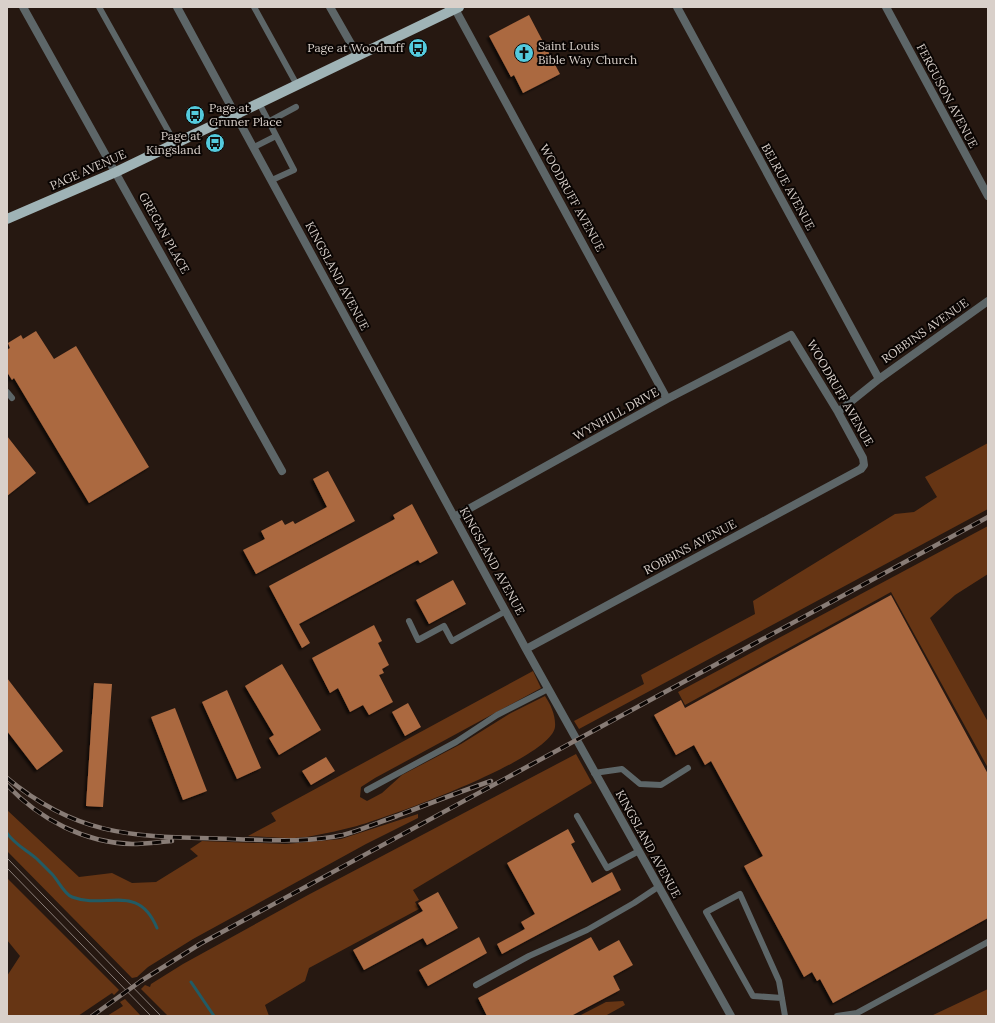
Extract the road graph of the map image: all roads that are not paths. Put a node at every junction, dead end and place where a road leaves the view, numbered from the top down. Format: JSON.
{"nodes":[{"id":1,"x":23,"y":7,"type":"edge"},
{"id":2,"x":100,"y":7,"type":"edge"},
{"id":3,"x":178,"y":7,"type":"edge"},
{"id":4,"x":254,"y":7,"type":"edge"},
{"id":5,"x":330,"y":7,"type":"edge"},
{"id":6,"x":677,"y":7,"type":"edge"},
{"id":7,"x":886,"y":7,"type":"edge"},
{"id":8,"x":457,"y":8,"type":"edge"},
{"id":9,"x":358,"y":56,"type":"junction"},
{"id":10,"x":297,"y":85,"type":"junction"},
{"id":11,"x":259,"y":103,"type":"junction"},
{"id":12,"x":296,"y":107,"type":"dead end"},
{"id":13,"x":236,"y":114,"type":"junction"},
{"id":14,"x":268,"y":122,"type":"junction"},
{"id":15,"x":276,"y":136,"type":"junction"},
{"id":16,"x":175,"y":143,"type":"junction"},
{"id":17,"x":254,"y":147,"type":"junction"},
{"id":18,"x":116,"y":172,"type":"junction"},
{"id":19,"x":272,"y":180,"type":"junction"},
{"id":20,"x":988,"y":196,"type":"edge"},
{"id":21,"x":7,"y":219,"type":"edge"},
{"id":22,"x":988,"y":301,"type":"edge"},
{"id":23,"x":791,"y":335,"type":"joint"},
{"id":24,"x":879,"y":379,"type":"junction"},
{"id":25,"x":7,"y":392,"type":"edge"},
{"id":26,"x":12,"y":398,"type":"dead end"},
{"id":27,"x":668,"y":399,"type":"junction"},
{"id":28,"x":838,"y":412,"type":"junction"},
{"id":29,"x":864,"y":465,"type":"joint"},
{"id":30,"x":282,"y":471,"type":"dead end"},
{"id":31,"x":454,"y":517,"type":"junction"},
{"id":32,"x":506,"y":611,"type":"junction"},
{"id":33,"x":408,"y":622,"type":"dead end"},
{"id":34,"x":526,"y":649,"type":"junction"},
{"id":35,"x":548,"y":689,"type":"junction"},
{"id":36,"x":688,"y":768,"type":"dead end"},
{"id":37,"x":594,"y":773,"type":"junction"},
{"id":38,"x":367,"y":790,"type":"dead end"},
{"id":39,"x":577,"y":816,"type":"dead end"},
{"id":40,"x":638,"y":851,"type":"junction"},
{"id":41,"x":658,"y":887,"type":"junction"},
{"id":42,"x":988,"y":942,"type":"edge"},
{"id":43,"x":476,"y":985,"type":"dead end"},
{"id":44,"x":782,"y":998,"type":"junction"},
{"id":45,"x":731,"y":1016,"type":"edge"},
{"id":46,"x":785,"y":1016,"type":"edge"},
{"id":47,"x":837,"y":1016,"type":"edge"}],
"edges":[{"from":1,"to":18,"type":"street","name":"GREGAN PLACE"},
{"from":2,"to":16,"type":"lane"},
{"from":3,"to":13,"type":"street","name":"KINGSLAND AVENUE"},
{"from":4,"to":10,"type":"lane"},
{"from":5,"to":9,"type":"street"},
{"from":6,"to":24,"type":"street","name":"BELRUE AVENUE"},
{"from":7,"to":20,"type":"street","name":"FERGUSON AVENUE"},
{"from":8,"to":9,"type":"main road","name":"PAGE AVENUE"},
{"from":8,"to":27,"type":"street","name":"WOODRUFF AVENUE"},
{"from":9,"to":10,"type":"main road","name":"PAGE AVENUE"},
{"from":10,"to":11,"type":"main road","name":"PAGE AVENUE"},
{"from":11,"to":13,"type":"main road","name":"PAGE AVENUE"},
{"from":11,"to":14,"type":"lane"},
{"from":12,"to":14,"type":"lane"},
{"from":13,"to":16,"type":"main road","name":"PAGE AVENUE"},
{"from":13,"to":17,"type":"street","name":"KINGSLAND AVENUE"},
{"from":14,"to":15,"type":"lane"},
{"from":15,"to":17,"type":"lane"},
{"from":15,"to":19,"type":"lane"},
{"from":16,"to":18,"type":"main road","name":"PAGE AVENUE"},
{"from":17,"to":19,"type":"street","name":"KINGSLAND AVENUE"},
{"from":18,"to":21,"type":"main road","name":"PAGE AVENUE"},
{"from":18,"to":30,"type":"street","name":"GREGAN PLACE"},
{"from":19,"to":31,"type":"street","name":"KINGSLAND AVENUE"},
{"from":22,"to":24,"type":"street","name":"ROBBINS AVENUE"},
{"from":23,"to":27,"type":"street","name":"WYNHILL DRIVE"},
{"from":23,"to":28,"type":"street","name":"WOODRUFF AVENUE"},
{"from":24,"to":28,"type":"street","name":"ROBBINS AVENUE"},
{"from":25,"to":26,"type":"lane"},
{"from":27,"to":31,"type":"street","name":"WYNHILL DRIVE"},
{"from":28,"to":29,"type":"street","name":"WOODRUFF AVENUE"},
{"from":29,"to":34,"type":"street","name":"ROBBINS AVENUE"},
{"from":31,"to":32,"type":"street","name":"KINGSLAND AVENUE"},
{"from":32,"to":33,"type":"lane"},
{"from":32,"to":34,"type":"street","name":"KINGSLAND AVENUE"},
{"from":34,"to":35,"type":"street","name":"KINGSLAND AVENUE"},
{"from":35,"to":37,"type":"street","name":"KINGSLAND AVENUE"},
{"from":35,"to":38,"type":"lane"},
{"from":36,"to":37,"type":"lane"},
{"from":37,"to":40,"type":"street","name":"KINGSLAND AVENUE"},
{"from":39,"to":40,"type":"lane"},
{"from":40,"to":41,"type":"street","name":"KINGSLAND AVENUE"},
{"from":41,"to":43,"type":"lane"},
{"from":41,"to":45,"type":"street","name":"KINGSLAND AVENUE"},
{"from":42,"to":47,"type":"lane"},
{"from":44,"to":44,"type":"lane"},
{"from":44,"to":46,"type":"lane"}]}
